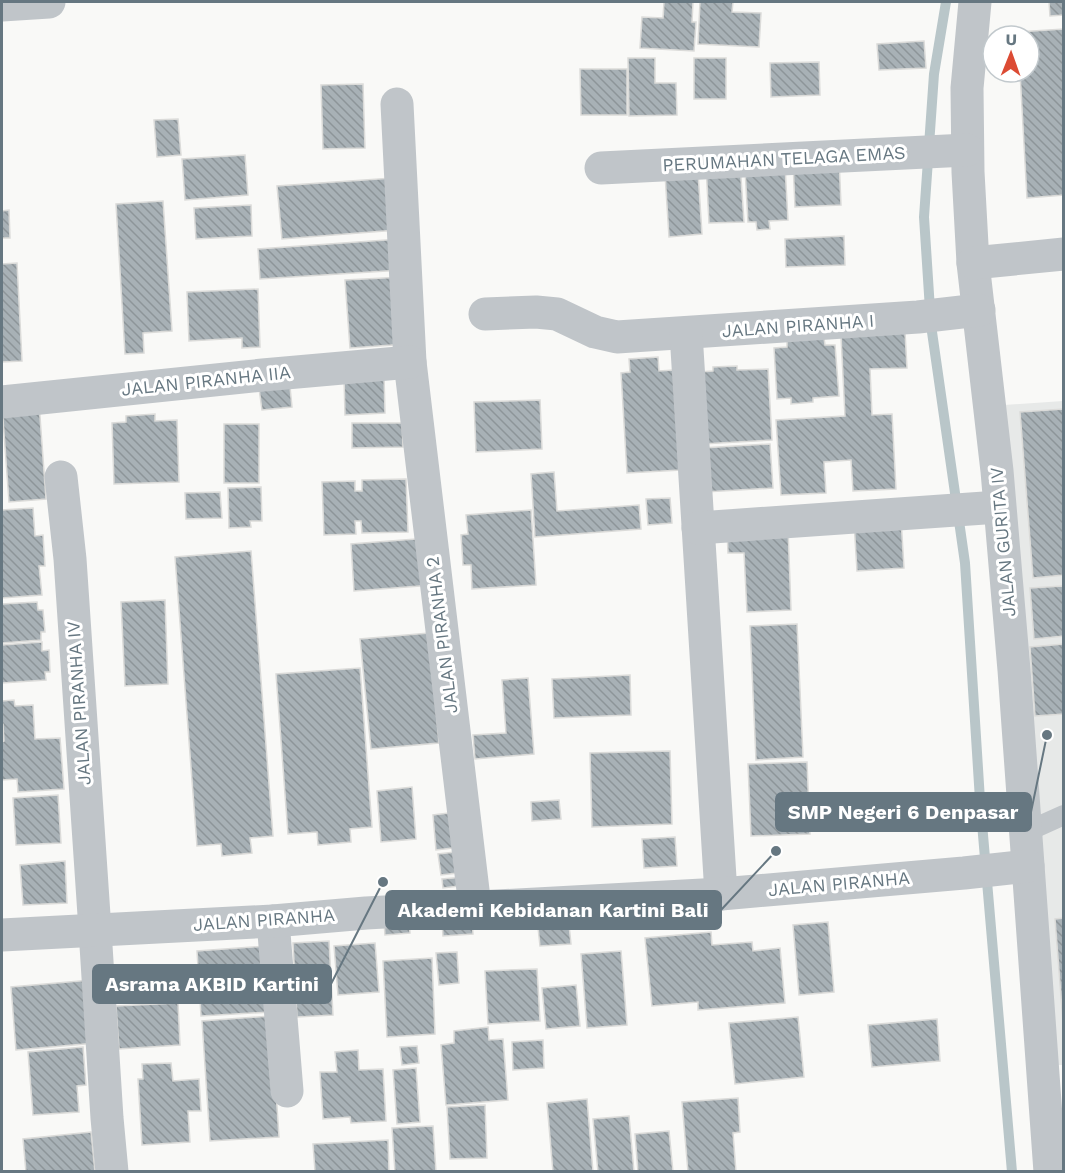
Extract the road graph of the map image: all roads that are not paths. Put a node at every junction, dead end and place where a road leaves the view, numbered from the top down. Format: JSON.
{"nodes":[{"id":1,"x":49,"y":2,"type":"edge"},
{"id":2,"x":975,"y":2,"type":"edge"},
{"id":3,"x":2,"y":5,"type":"edge"},
{"id":4,"x":397,"y":104,"type":"dead end"},
{"id":5,"x":963,"y":150,"type":"junction"},
{"id":6,"x":601,"y":168,"type":"dead end"},
{"id":7,"x":1064,"y":254,"type":"edge"},
{"id":8,"x":973,"y":263,"type":"junction"},
{"id":9,"x":974,"y":311,"type":"junction"},
{"id":10,"x":484,"y":314,"type":"dead end"},
{"id":11,"x":686,"y":333,"type":"junction"},
{"id":12,"x":410,"y":362,"type":"junction"},
{"id":13,"x":2,"y":402,"type":"edge"},
{"id":14,"x":61,"y":477,"type":"dead end"},
{"id":15,"x":975,"y":508,"type":"junction"},
{"id":16,"x":698,"y":528,"type":"junction"},
{"id":17,"x":1064,"y":815,"type":"edge"},
{"id":18,"x":1026,"y":832,"type":"junction"},
{"id":19,"x":1020,"y":867,"type":"junction"},
{"id":20,"x":722,"y":894,"type":"junction"},
{"id":21,"x":475,"y":908,"type":"junction"},
{"id":22,"x":273,"y":921,"type":"junction"},
{"id":23,"x":95,"y":930,"type":"junction"},
{"id":24,"x":2,"y":935,"type":"edge"},
{"id":25,"x":1053,"y":1083,"type":"edge"},
{"id":26,"x":287,"y":1091,"type":"dead end"},
{"id":27,"x":112,"y":1172,"type":"edge"},
{"id":28,"x":1050,"y":1172,"type":"edge"}],
"edges":[{"from":1,"to":3,"type":"street"},
{"from":2,"to":5,"type":"street","name":"JALAN GURITA IV"},
{"from":4,"to":12,"type":"street","name":"JALAN PIRANHA 2"},
{"from":5,"to":6,"type":"street","name":"PERUMAHAN TELAGA EMAS"},
{"from":5,"to":8,"type":"street","name":"JALAN GURITA IV"},
{"from":7,"to":8,"type":"street"},
{"from":8,"to":9,"type":"street","name":"JALAN GURITA IV"},
{"from":9,"to":11,"type":"street","name":"JALAN PIRANHA I"},
{"from":9,"to":15,"type":"street","name":"JALAN GURITA IV"},
{"from":10,"to":11,"type":"street","name":"JALAN PIRANHA I"},
{"from":11,"to":16,"type":"street"},
{"from":12,"to":13,"type":"street","name":"JALAN PIRANHA IIA"},
{"from":12,"to":21,"type":"street","name":"JALAN PIRANHA 2"},
{"from":14,"to":23,"type":"street","name":"JALAN PIRANHA IV"},
{"from":15,"to":16,"type":"street"},
{"from":15,"to":18,"type":"street","name":"JALAN GURITA IV"},
{"from":16,"to":20,"type":"street"},
{"from":17,"to":18,"type":"lane"},
{"from":18,"to":19,"type":"street","name":"JALAN GURITA IV"},
{"from":19,"to":20,"type":"street","name":"JALAN PIRANHA"},
{"from":19,"to":25,"type":"street","name":"JALAN GURITA IV"},
{"from":20,"to":21,"type":"street","name":"JALAN PIRANHA"},
{"from":21,"to":22,"type":"street","name":"JALAN PIRANHA"},
{"from":22,"to":23,"type":"street","name":"JALAN PIRANHA"},
{"from":22,"to":26,"type":"street"},
{"from":23,"to":24,"type":"street","name":"JALAN PIRANHA"},
{"from":23,"to":27,"type":"street","name":"JALAN PIRANHA IV"},
{"from":25,"to":28,"type":"street","name":"JALAN GURITA IV"}]}
